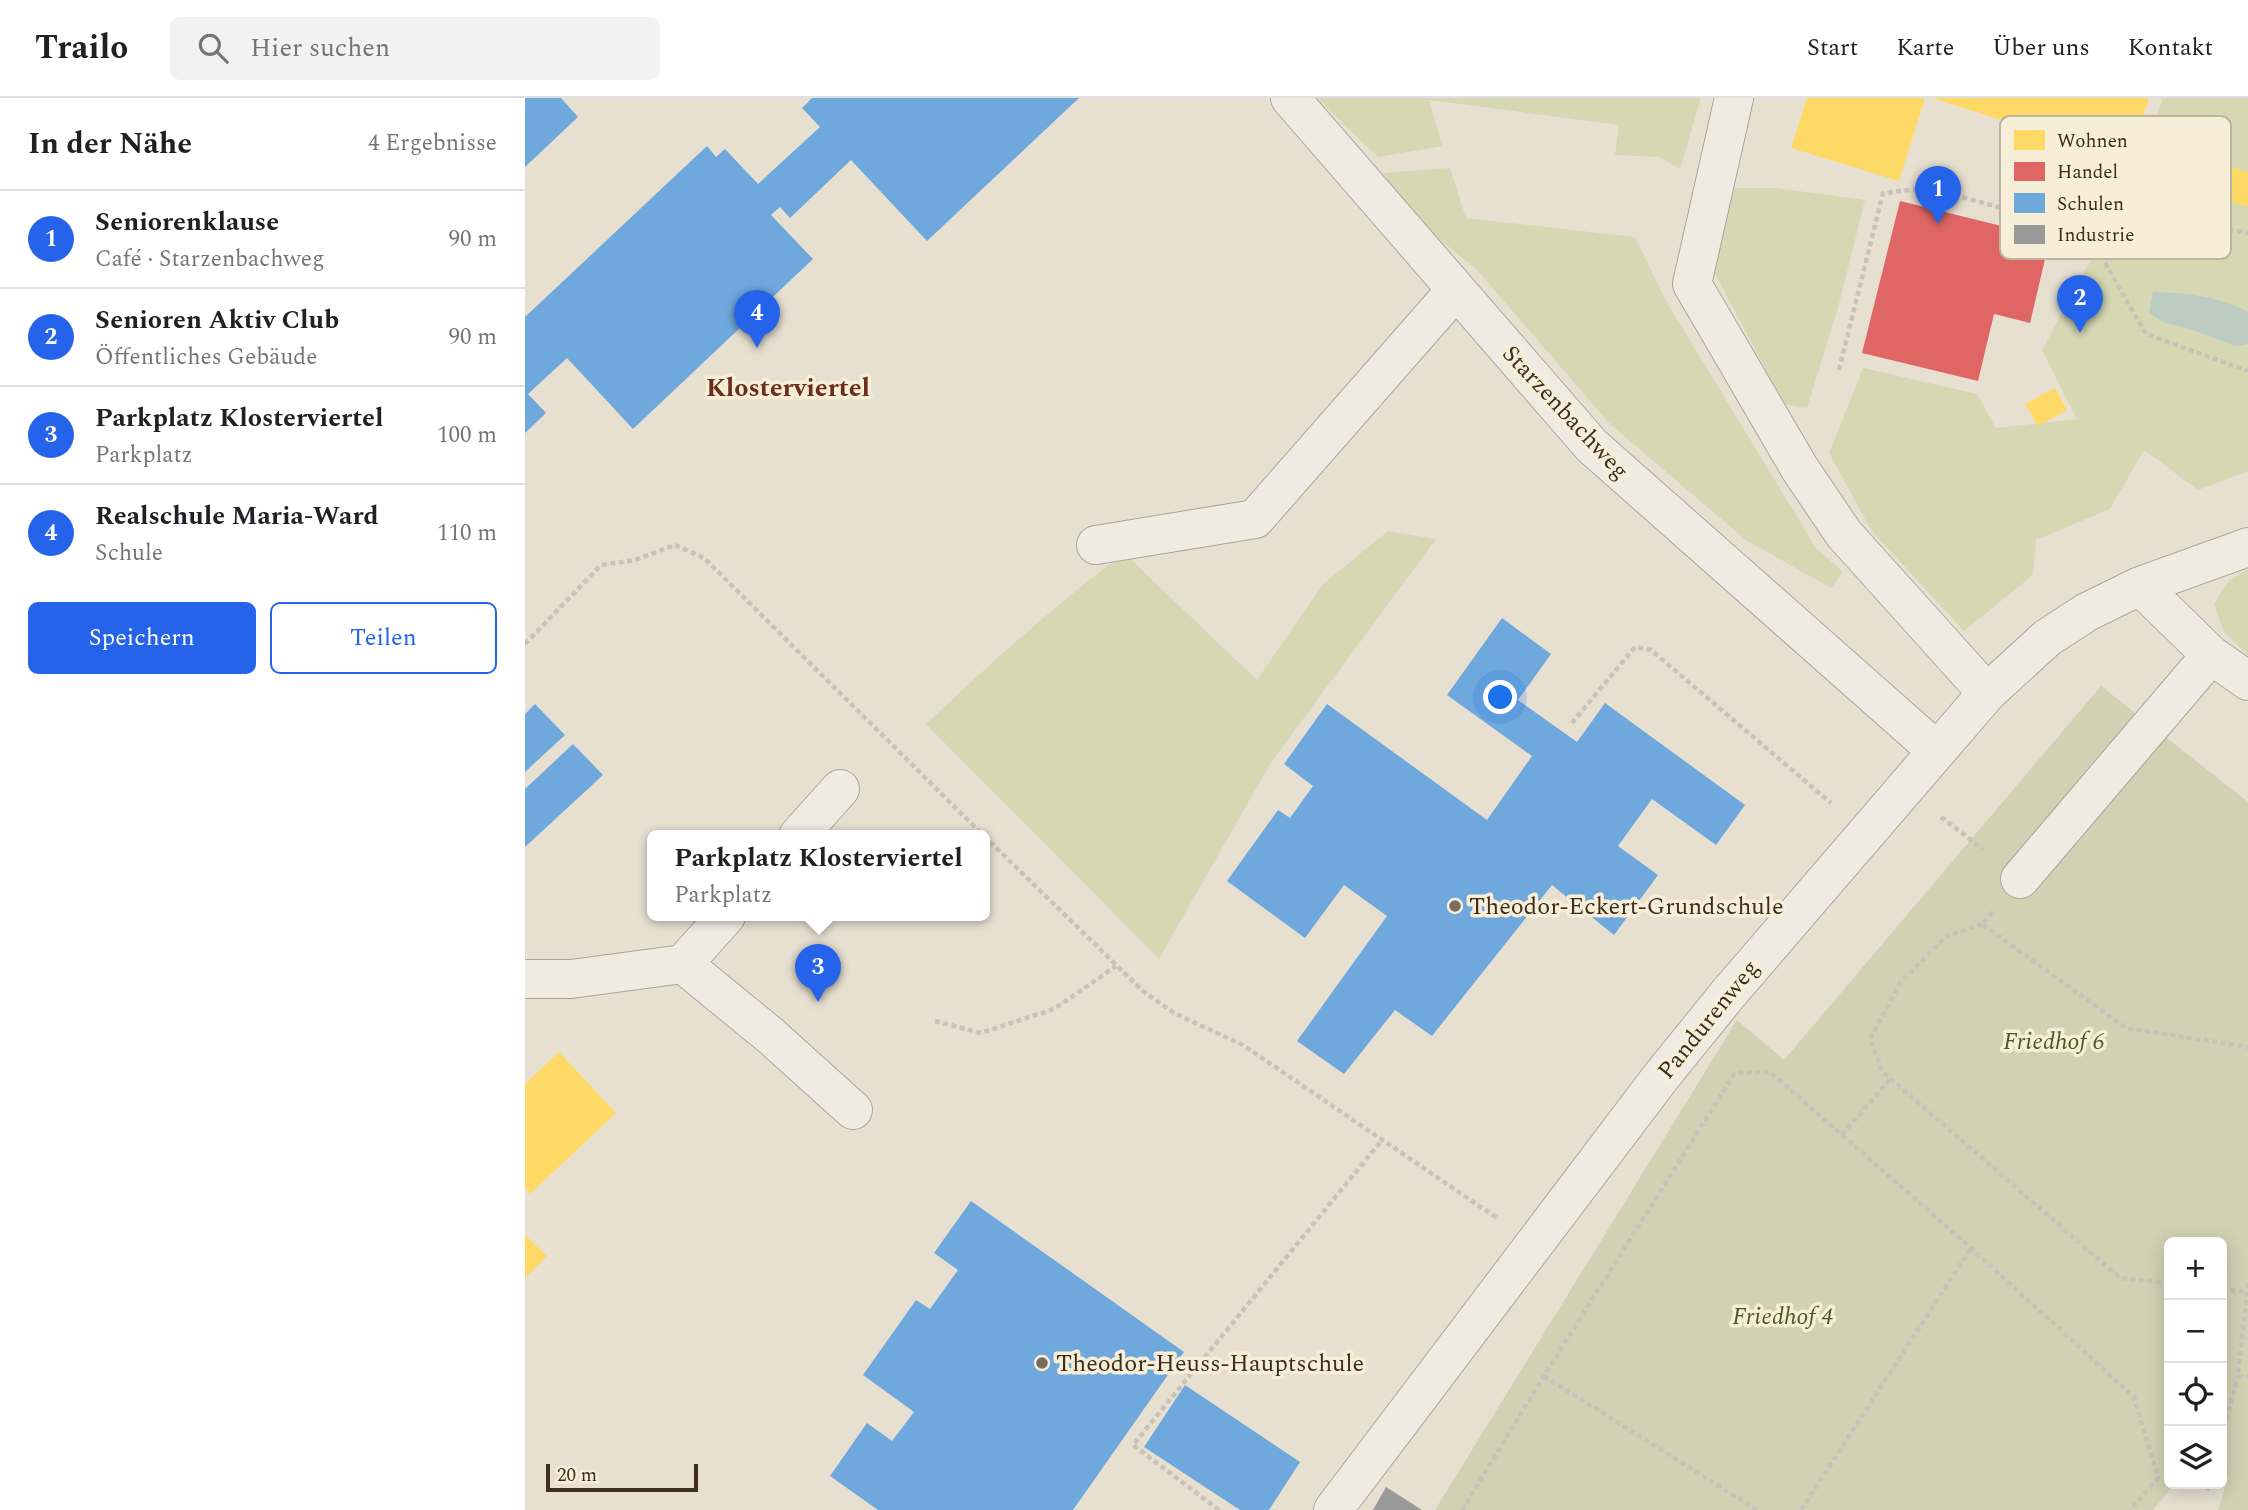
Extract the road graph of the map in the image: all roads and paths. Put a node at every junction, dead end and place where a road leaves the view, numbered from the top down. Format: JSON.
{"nodes":[{"id":1,"x":1290,"y":98,"type":"edge"},
{"id":2,"x":1734,"y":98,"type":"edge"},
{"id":3,"x":2000,"y":207,"type":"edge"},
{"id":4,"x":2103,"y":259,"type":"edge"},
{"id":5,"x":1455,"y":291,"type":"junction"},
{"id":6,"x":1839,"y":370,"type":"dead end"},
{"id":7,"x":2248,"y":371,"type":"edge"},
{"id":8,"x":1096,"y":545,"type":"dead end"},
{"id":9,"x":2248,"y":547,"type":"edge"},
{"id":10,"x":2140,"y":586,"type":"junction"},
{"id":11,"x":525,"y":643,"type":"edge"},
{"id":12,"x":2211,"y":655,"type":"junction"},
{"id":13,"x":2248,"y":681,"type":"edge"},
{"id":14,"x":1987,"y":693,"type":"junction"},
{"id":15,"x":1572,"y":723,"type":"dead end"},
{"id":16,"x":1937,"y":751,"type":"junction"},
{"id":17,"x":840,"y":789,"type":"dead end"},
{"id":18,"x":1936,"y":812,"type":"dead end"},
{"id":19,"x":803,"y":830,"type":"edge"},
{"id":20,"x":978,"y":830,"type":"edge"},
{"id":21,"x":1866,"y":833,"type":"junction"},
{"id":22,"x":990,"y":842,"type":"edge"},
{"id":23,"x":1974,"y":843,"type":"dead end"},
{"id":24,"x":2020,"y":879,"type":"joint"},
{"id":25,"x":722,"y":921,"type":"edge"},
{"id":26,"x":1982,"y":924,"type":"junction"},
{"id":27,"x":683,"y":964,"type":"junction"},
{"id":28,"x":1116,"y":966,"type":"junction"},
{"id":29,"x":525,"y":979,"type":"edge"},
{"id":30,"x":935,"y":1021,"type":"dead end"},
{"id":31,"x":2248,"y":1047,"type":"edge"},
{"id":32,"x":1890,"y":1079,"type":"junction"},
{"id":33,"x":853,"y":1110,"type":"dead end"},
{"id":34,"x":1842,"y":1135,"type":"junction"},
{"id":35,"x":1382,"y":1140,"type":"junction"},
{"id":36,"x":1534,"y":1244,"type":"junction"},
{"id":37,"x":1971,"y":1248,"type":"junction"},
{"id":38,"x":2164,"y":1282,"type":"edge"},
{"id":39,"x":2248,"y":1283,"type":"edge"},
{"id":40,"x":2227,"y":1290,"type":"edge"},
{"id":41,"x":2247,"y":1292,"type":"edge"},
{"id":42,"x":1544,"y":1376,"type":"junction"},
{"id":43,"x":2238,"y":1376,"type":"junction"},
{"id":44,"x":2248,"y":1377,"type":"edge"},
{"id":45,"x":2225,"y":1426,"type":"edge"},
{"id":46,"x":1219,"y":1510,"type":"edge"},
{"id":47,"x":1333,"y":1510,"type":"edge"},
{"id":48,"x":1462,"y":1510,"type":"edge"},
{"id":49,"x":1757,"y":1510,"type":"edge"},
{"id":50,"x":1801,"y":1510,"type":"edge"},
{"id":51,"x":2130,"y":1510,"type":"edge"}],
"edges":[{"from":1,"to":5,"type":"street","name":"Starzenbachweg"},
{"from":2,"to":14,"type":"street"},
{"from":3,"to":6,"type":"path"},
{"from":4,"to":7,"type":"path"},
{"from":5,"to":8,"type":"street"},
{"from":5,"to":16,"type":"street","name":"Starzenbachweg"},
{"from":9,"to":10,"type":"street","name":"Pandurenweg"},
{"from":10,"to":12,"type":"street"},
{"from":10,"to":14,"type":"street","name":"Pandurenweg"},
{"from":11,"to":20,"type":"path"},
{"from":12,"to":13,"type":"street"},
{"from":12,"to":24,"type":"street"},
{"from":14,"to":16,"type":"street","name":"Pandurenweg"},
{"from":15,"to":21,"type":"path"},
{"from":16,"to":21,"type":"street","name":"Pandurenweg"},
{"from":17,"to":19,"type":"street"},
{"from":18,"to":23,"type":"path"},
{"from":21,"to":36,"type":"street","name":"Pandurenweg"},
{"from":22,"to":28,"type":"path"},
{"from":24,"to":26,"type":"path"},
{"from":25,"to":27,"type":"street"},
{"from":26,"to":31,"type":"path"},
{"from":26,"to":32,"type":"path"},
{"from":27,"to":29,"type":"street"},
{"from":27,"to":33,"type":"street"},
{"from":28,"to":30,"type":"path"},
{"from":28,"to":35,"type":"path"},
{"from":32,"to":34,"type":"path"},
{"from":32,"to":38,"type":"path"},
{"from":34,"to":37,"type":"path"},
{"from":34,"to":42,"type":"path"},
{"from":35,"to":36,"type":"path"},
{"from":35,"to":46,"type":"path"},
{"from":36,"to":47,"type":"street","name":"Pandurenweg"},
{"from":37,"to":50,"type":"path"},
{"from":37,"to":51,"type":"path"},
{"from":39,"to":41,"type":"path"},
{"from":40,"to":41,"type":"path"},
{"from":41,"to":43,"type":"path"},
{"from":42,"to":48,"type":"path"},
{"from":42,"to":49,"type":"path"},
{"from":43,"to":44,"type":"path"},
{"from":43,"to":45,"type":"path"}]}
